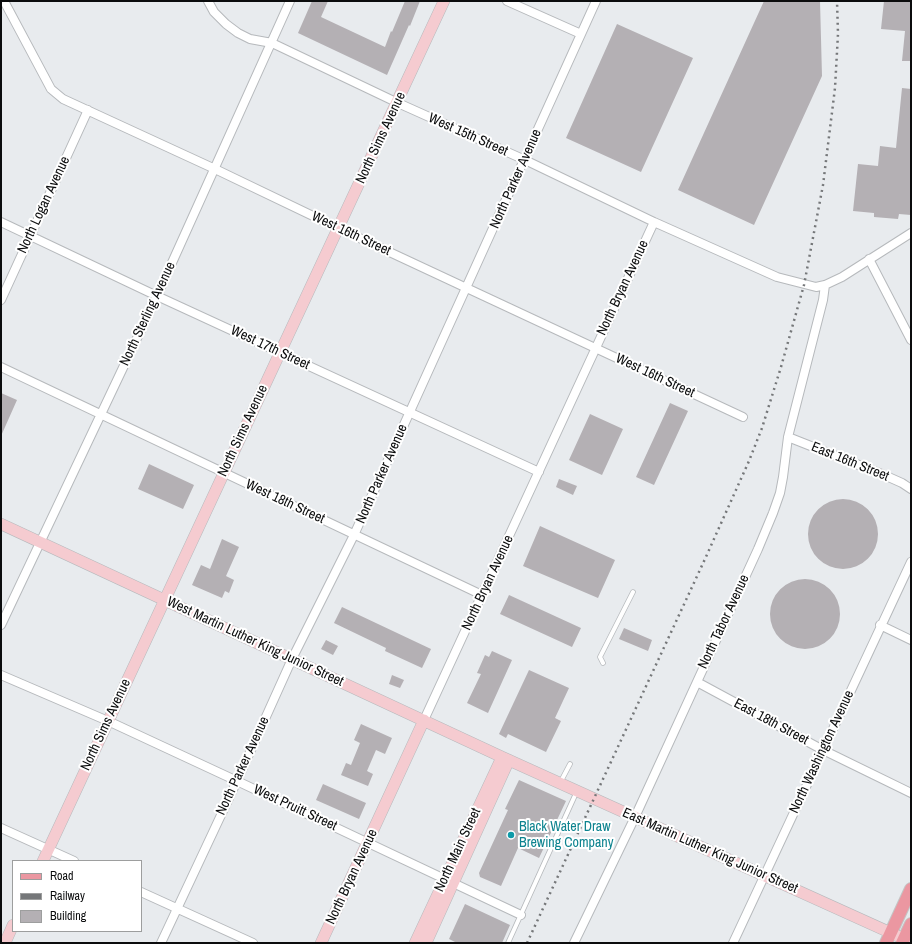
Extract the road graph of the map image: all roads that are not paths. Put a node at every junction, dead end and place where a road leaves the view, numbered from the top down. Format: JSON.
{"nodes":[{"id":1,"x":4,"y":1,"type":"edge"},
{"id":2,"x":208,"y":1,"type":"edge"},
{"id":3,"x":290,"y":1,"type":"edge"},
{"id":4,"x":444,"y":1,"type":"edge"},
{"id":5,"x":507,"y":1,"type":"edge"},
{"id":6,"x":596,"y":1,"type":"edge"},
{"id":7,"x":581,"y":34,"type":"junction"},
{"id":8,"x":272,"y":43,"type":"junction"},
{"id":9,"x":398,"y":103,"type":"junction"},
{"id":10,"x":88,"y":110,"type":"junction"},
{"id":11,"x":525,"y":160,"type":"junction"},
{"id":12,"x":215,"y":169,"type":"junction"},
{"id":13,"x":1,"y":222,"type":"edge"},
{"id":14,"x":654,"y":222,"type":"junction"},
{"id":15,"x":338,"y":228,"type":"junction"},
{"id":16,"x":911,"y":233,"type":"edge"},
{"id":17,"x":30,"y":236,"type":"junction"},
{"id":18,"x":869,"y":259,"type":"junction"},
{"id":19,"x":825,"y":285,"type":"junction"},
{"id":20,"x":467,"y":289,"type":"junction"},
{"id":21,"x":157,"y":296,"type":"junction"},
{"id":22,"x":1,"y":300,"type":"edge"},
{"id":23,"x":911,"y":340,"type":"edge"},
{"id":24,"x":595,"y":348,"type":"junction"},
{"id":25,"x":280,"y":352,"type":"junction"},
{"id":26,"x":1,"y":367,"type":"edge"},
{"id":27,"x":410,"y":412,"type":"junction"},
{"id":28,"x":101,"y":415,"type":"junction"},
{"id":29,"x":743,"y":417,"type":"dead end"},
{"id":30,"x":788,"y":437,"type":"junction"},
{"id":31,"x":539,"y":472,"type":"junction"},
{"id":32,"x":223,"y":473,"type":"junction"},
{"id":33,"x":911,"y":489,"type":"edge"},
{"id":34,"x":1,"y":524,"type":"edge"},
{"id":35,"x":354,"y":535,"type":"junction"},
{"id":36,"x":40,"y":542,"type":"junction"},
{"id":37,"x":911,"y":562,"type":"edge"},
{"id":38,"x":633,"y":592,"type":"dead end"},
{"id":39,"x":482,"y":595,"type":"junction"},
{"id":40,"x":164,"y":600,"type":"junction"},
{"id":41,"x":1,"y":625,"type":"edge"},
{"id":42,"x":880,"y":626,"type":"junction"},
{"id":43,"x":911,"y":640,"type":"edge"},
{"id":44,"x":292,"y":659,"type":"junction"},
{"id":45,"x":603,"y":664,"type":"dead end"},
{"id":46,"x":1,"y":675,"type":"edge"},
{"id":47,"x":697,"y":682,"type":"junction"},
{"id":48,"x":424,"y":720,"type":"junction"},
{"id":49,"x":108,"y":721,"type":"junction"},
{"id":50,"x":823,"y":750,"type":"junction"},
{"id":51,"x":506,"y":759,"type":"junction"},
{"id":52,"x":570,"y":764,"type":"dead end"},
{"id":53,"x":237,"y":781,"type":"junction"},
{"id":54,"x":560,"y":783,"type":"junction"},
{"id":55,"x":577,"y":791,"type":"junction"},
{"id":56,"x":911,"y":793,"type":"edge"},
{"id":57,"x":635,"y":817,"type":"junction"},
{"id":58,"x":1,"y":828,"type":"edge"},
{"id":59,"x":368,"y":842,"type":"junction"},
{"id":60,"x":48,"y":849,"type":"junction"},
{"id":61,"x":42,"y":860,"type":"edge"},
{"id":62,"x":72,"y":860,"type":"edge"},
{"id":63,"x":764,"y":875,"type":"junction"},
{"id":64,"x":449,"y":881,"type":"junction"},
{"id":65,"x":911,"y":889,"type":"edge"},
{"id":66,"x":142,"y":892,"type":"edge"},
{"id":67,"x":177,"y":908,"type":"junction"},
{"id":68,"x":521,"y":915,"type":"junction"},
{"id":69,"x":911,"y":924,"type":"edge"},
{"id":70,"x":12,"y":927,"type":"edge"},
{"id":71,"x":888,"y":938,"type":"edge"},
{"id":72,"x":906,"y":941,"type":"edge"},
{"id":73,"x":577,"y":942,"type":"edge"},
{"id":74,"x":5,"y":943,"type":"edge"},
{"id":75,"x":161,"y":943,"type":"edge"},
{"id":76,"x":253,"y":943,"type":"edge"},
{"id":77,"x":321,"y":943,"type":"edge"},
{"id":78,"x":416,"y":943,"type":"edge"},
{"id":79,"x":426,"y":943,"type":"edge"},
{"id":80,"x":508,"y":943,"type":"edge"},
{"id":81,"x":733,"y":943,"type":"edge"}],
"edges":[{"from":1,"to":10,"type":"street","name":"West 16th Street"},
{"from":2,"to":8,"type":"street","name":"West 15th Street"},
{"from":3,"to":8,"type":"street","name":"North Sterling Avenue"},
{"from":4,"to":9,"type":"street","name":"North Sims Avenue"},
{"from":5,"to":7,"type":"street"},
{"from":6,"to":7,"type":"street","name":"North Parker Avenue"},
{"from":7,"to":11,"type":"street","name":"North Parker Avenue"},
{"from":8,"to":9,"type":"street","name":"West 15th Street"},
{"from":8,"to":12,"type":"street","name":"North Sterling Avenue"},
{"from":9,"to":11,"type":"street","name":"West 15th Street"},
{"from":9,"to":15,"type":"street","name":"North Sims Avenue"},
{"from":10,"to":12,"type":"street","name":"West 16th Street"},
{"from":10,"to":17,"type":"street","name":"North Logan Avenue"},
{"from":11,"to":14,"type":"street","name":"West 15th Street"},
{"from":11,"to":20,"type":"street","name":"North Parker Avenue"},
{"from":12,"to":15,"type":"street","name":"West 16th Street"},
{"from":12,"to":21,"type":"street","name":"North Sterling Avenue"},
{"from":13,"to":17,"type":"street","name":"West 17th Street"},
{"from":14,"to":19,"type":"street","name":"West 15th Street"},
{"from":14,"to":24,"type":"street","name":"North Bryan Avenue"},
{"from":15,"to":20,"type":"street","name":"West 16th Street"},
{"from":15,"to":25,"type":"street","name":"North Sims Avenue"},
{"from":16,"to":18,"type":"street"},
{"from":17,"to":21,"type":"street","name":"West 17th Street"},
{"from":17,"to":22,"type":"street","name":"North Logan Avenue"},
{"from":18,"to":19,"type":"street"},
{"from":18,"to":23,"type":"street"},
{"from":19,"to":30,"type":"street","name":"North Tabor Avenue"},
{"from":20,"to":24,"type":"street","name":"West 16th Street"},
{"from":20,"to":27,"type":"street","name":"North Parker Avenue"},
{"from":21,"to":25,"type":"street","name":"West 17th Street"},
{"from":21,"to":28,"type":"street","name":"North Sterling Avenue"},
{"from":24,"to":29,"type":"street","name":"West 16th Street"},
{"from":24,"to":31,"type":"street","name":"North Bryan Avenue"},
{"from":25,"to":27,"type":"street","name":"West 17th Street"},
{"from":25,"to":32,"type":"street","name":"North Sims Avenue"},
{"from":26,"to":28,"type":"street","name":"West 18th Street"},
{"from":27,"to":31,"type":"street","name":"West 17th Street"},
{"from":27,"to":35,"type":"street","name":"North Parker Avenue"},
{"from":28,"to":32,"type":"street","name":"West 18th Street"},
{"from":28,"to":36,"type":"street","name":"North Sterling Avenue"},
{"from":30,"to":33,"type":"street","name":"East 16th Street"},
{"from":30,"to":47,"type":"street","name":"North Tabor Avenue"},
{"from":31,"to":39,"type":"street","name":"North Bryan Avenue"},
{"from":32,"to":35,"type":"street","name":"West 18th Street"},
{"from":32,"to":40,"type":"street","name":"North Sims Avenue"},
{"from":34,"to":36,"type":"street","name":"West Martin Luther King Junior Street"},
{"from":35,"to":39,"type":"street","name":"West 18th Street"},
{"from":35,"to":44,"type":"street","name":"North Parker Avenue"},
{"from":36,"to":40,"type":"street","name":"West Martin Luther King Junior Street"},
{"from":36,"to":41,"type":"street","name":"North Sterling Avenue"},
{"from":37,"to":42,"type":"street","name":"North Washington Avenue"},
{"from":38,"to":45,"type":"lane"},
{"from":39,"to":48,"type":"street","name":"North Bryan Avenue"},
{"from":40,"to":44,"type":"street","name":"West Martin Luther King Junior Street"},
{"from":40,"to":49,"type":"street","name":"North Sims Avenue"},
{"from":42,"to":43,"type":"street"},
{"from":42,"to":50,"type":"street","name":"North Washington Avenue"},
{"from":44,"to":48,"type":"street","name":"West Martin Luther King Junior Street"},
{"from":44,"to":53,"type":"street","name":"North Parker Avenue"},
{"from":46,"to":49,"type":"street","name":"West Pruitt Street"},
{"from":47,"to":50,"type":"street","name":"East 18th Street"},
{"from":47,"to":57,"type":"street","name":"North Tabor Avenue"},
{"from":48,"to":51,"type":"street","name":"West Martin Luther King Junior Street"},
{"from":48,"to":59,"type":"street","name":"North Bryan Avenue"},
{"from":49,"to":53,"type":"street","name":"West Pruitt Street"},
{"from":49,"to":60,"type":"street","name":"North Sims Avenue"},
{"from":50,"to":56,"type":"street","name":"East 18th Street"},
{"from":50,"to":63,"type":"street","name":"North Washington Avenue"},
{"from":51,"to":54,"type":"street","name":"East Martin Luther King Junior Street"},
{"from":51,"to":64,"type":"street","name":"North Main Street"},
{"from":52,"to":54,"type":"lane"},
{"from":53,"to":59,"type":"street","name":"West Pruitt Street"},
{"from":53,"to":67,"type":"street","name":"North Parker Avenue"},
{"from":54,"to":55,"type":"street","name":"East Martin Luther King Junior Street"},
{"from":55,"to":57,"type":"street","name":"East Martin Luther King Junior Street"},
{"from":55,"to":68,"type":"lane"},
{"from":57,"to":63,"type":"street","name":"East Martin Luther King Junior Street"},
{"from":57,"to":73,"type":"street","name":"North Tabor Avenue"},
{"from":58,"to":60,"type":"street"},
{"from":59,"to":64,"type":"street","name":"West Pruitt Street"},
{"from":59,"to":77,"type":"street","name":"North Bryan Avenue"},
{"from":60,"to":61,"type":"street","name":"North Sims Avenue"},
{"from":60,"to":62,"type":"street"},
{"from":63,"to":71,"type":"street","name":"East Martin Luther King Junior Street"},
{"from":63,"to":81,"type":"street","name":"North Washington Avenue"},
{"from":64,"to":68,"type":"street","name":"West Pruitt Street"},
{"from":64,"to":78,"type":"street","name":"North Main Street"},
{"from":64,"to":79,"type":"street","name":"North Main Street"},
{"from":65,"to":71,"type":"main road"},
{"from":66,"to":67,"type":"street"},
{"from":67,"to":75,"type":"street","name":"North Parker Avenue"},
{"from":67,"to":76,"type":"street"},
{"from":68,"to":80,"type":"lane"},
{"from":69,"to":72,"type":"main road"},
{"from":70,"to":74,"type":"street"},
{"from":71,"to":72,"type":"street","name":"East Martin Luther King Junior Street"}]}
